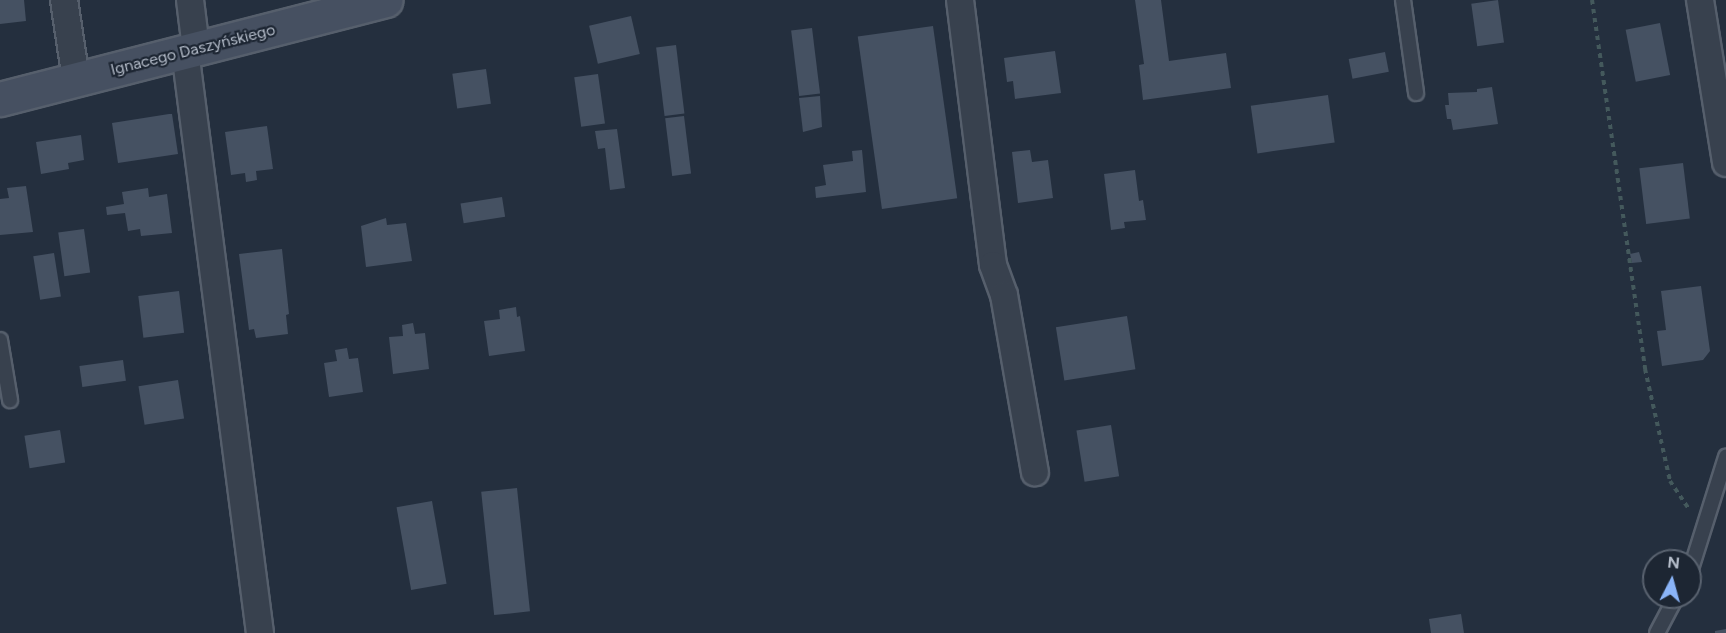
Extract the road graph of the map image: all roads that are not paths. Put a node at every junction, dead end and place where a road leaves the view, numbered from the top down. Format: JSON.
{"nodes":[{"id":1,"x":64,"y":0,"type":"edge"},
{"id":2,"x":190,"y":0,"type":"edge"},
{"id":3,"x":386,"y":0,"type":"edge"},
{"id":4,"x":960,"y":0,"type":"edge"},
{"id":5,"x":1404,"y":0,"type":"edge"},
{"id":6,"x":1700,"y":0,"type":"edge"},
{"id":7,"x":339,"y":6,"type":"edge"},
{"id":8,"x":191,"y":50,"type":"junction"},
{"id":9,"x":76,"y":79,"type":"junction"},
{"id":10,"x":1416,"y":93,"type":"dead end"},
{"id":11,"x":0,"y":99,"type":"edge"},
{"id":12,"x":1726,"y":163,"type":"edge"},
{"id":13,"x":0,"y":340,"type":"edge"},
{"id":14,"x":10,"y":400,"type":"dead end"},
{"id":15,"x":1726,"y":457,"type":"edge"},
{"id":16,"x":1035,"y":472,"type":"dead end"},
{"id":17,"x":1697,"y":549,"type":"edge"},
{"id":18,"x":1670,"y":609,"type":"edge"},
{"id":19,"x":260,"y":633,"type":"edge"},
{"id":20,"x":1657,"y":633,"type":"edge"}],
"edges":[{"from":1,"to":9,"type":"street"},
{"from":2,"to":8,"type":"street"},
{"from":3,"to":7,"type":"main road","name":"Ignacego Daszyńskiego"},
{"from":4,"to":16,"type":"street"},
{"from":5,"to":10,"type":"lane"},
{"from":6,"to":12,"type":"street"},
{"from":7,"to":8,"type":"main road","name":"Ignacego Daszyńskiego"},
{"from":8,"to":9,"type":"main road","name":"Ignacego Daszyńskiego"},
{"from":8,"to":19,"type":"street"},
{"from":9,"to":11,"type":"main road","name":"Ignacego Daszyńskiego"},
{"from":13,"to":14,"type":"lane"},
{"from":15,"to":17,"type":"lane"},
{"from":18,"to":20,"type":"lane"}]}
